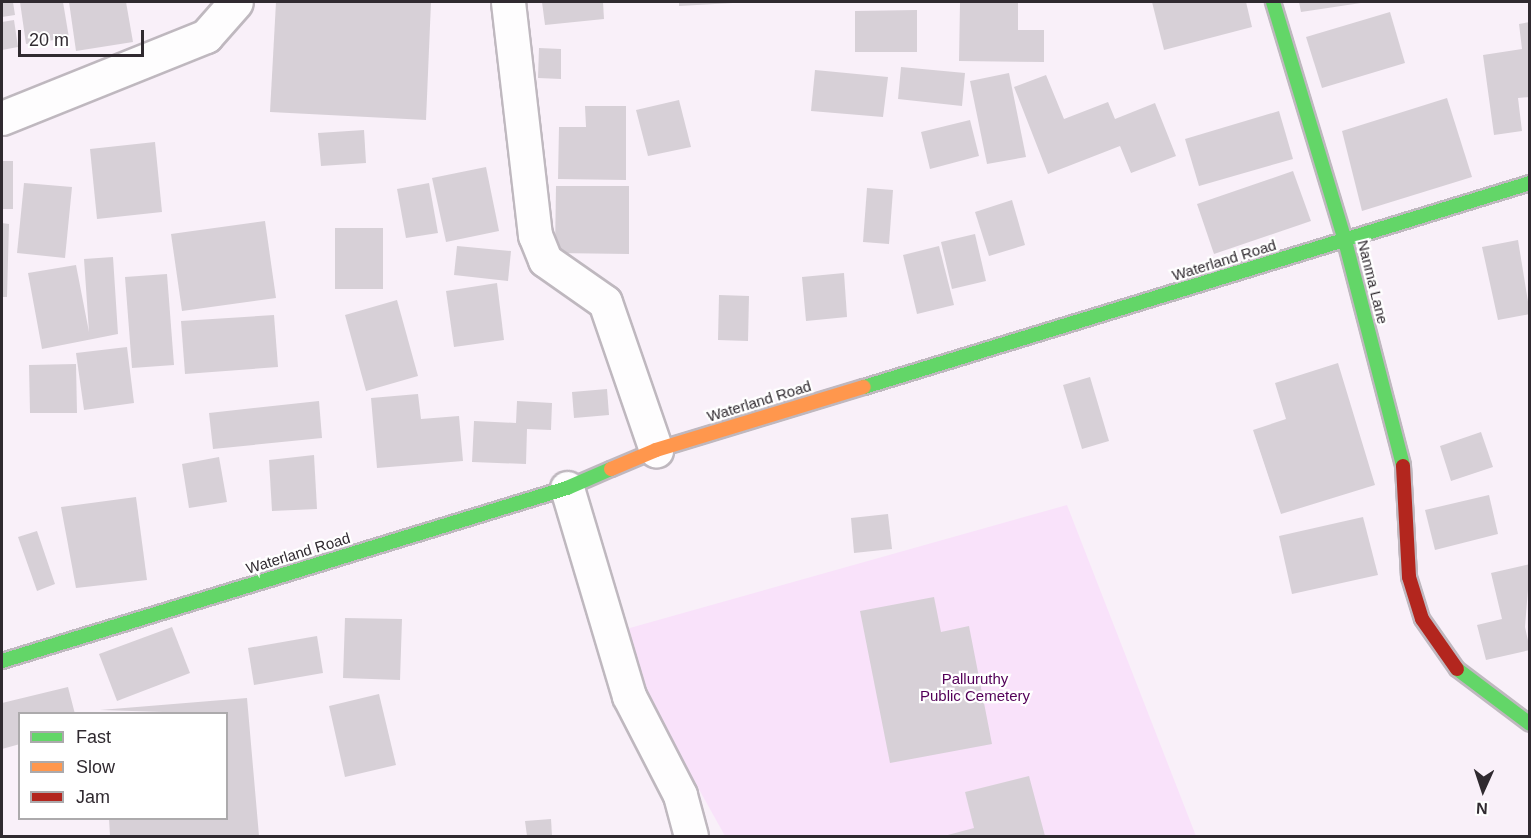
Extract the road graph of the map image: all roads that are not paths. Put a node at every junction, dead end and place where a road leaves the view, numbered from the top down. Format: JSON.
{"nodes":[{"id":1,"x":236,"y":2,"type":"edge"},
{"id":2,"x":508,"y":2,"type":"edge"},
{"id":3,"x":1273,"y":2,"type":"edge"},
{"id":4,"x":2,"y":118,"type":"edge"},
{"id":5,"x":1530,"y":183,"type":"edge"},
{"id":6,"x":1346,"y":241,"type":"junction"},
{"id":7,"x":656,"y":450,"type":"junction"},
{"id":8,"x":567,"y":488,"type":"junction"},
{"id":9,"x":2,"y":661,"type":"edge"},
{"id":10,"x":1530,"y":724,"type":"edge"},
{"id":11,"x":691,"y":837,"type":"edge"}],
"edges":[{"from":1,"to":4,"type":"street"},
{"from":2,"to":7,"type":"street"},
{"from":3,"to":6,"type":"main road","name":"Nanma Lane"},
{"from":5,"to":6,"type":"main road","name":"Waterland Road"},
{"from":6,"to":7,"type":"main road","name":"Waterland Road"},
{"from":6,"to":10,"type":"main road","name":"Nanma Lane"},
{"from":7,"to":8,"type":"main road","name":"Waterland Road"},
{"from":8,"to":9,"type":"main road","name":"Waterland Road"},
{"from":8,"to":11,"type":"street"}]}
